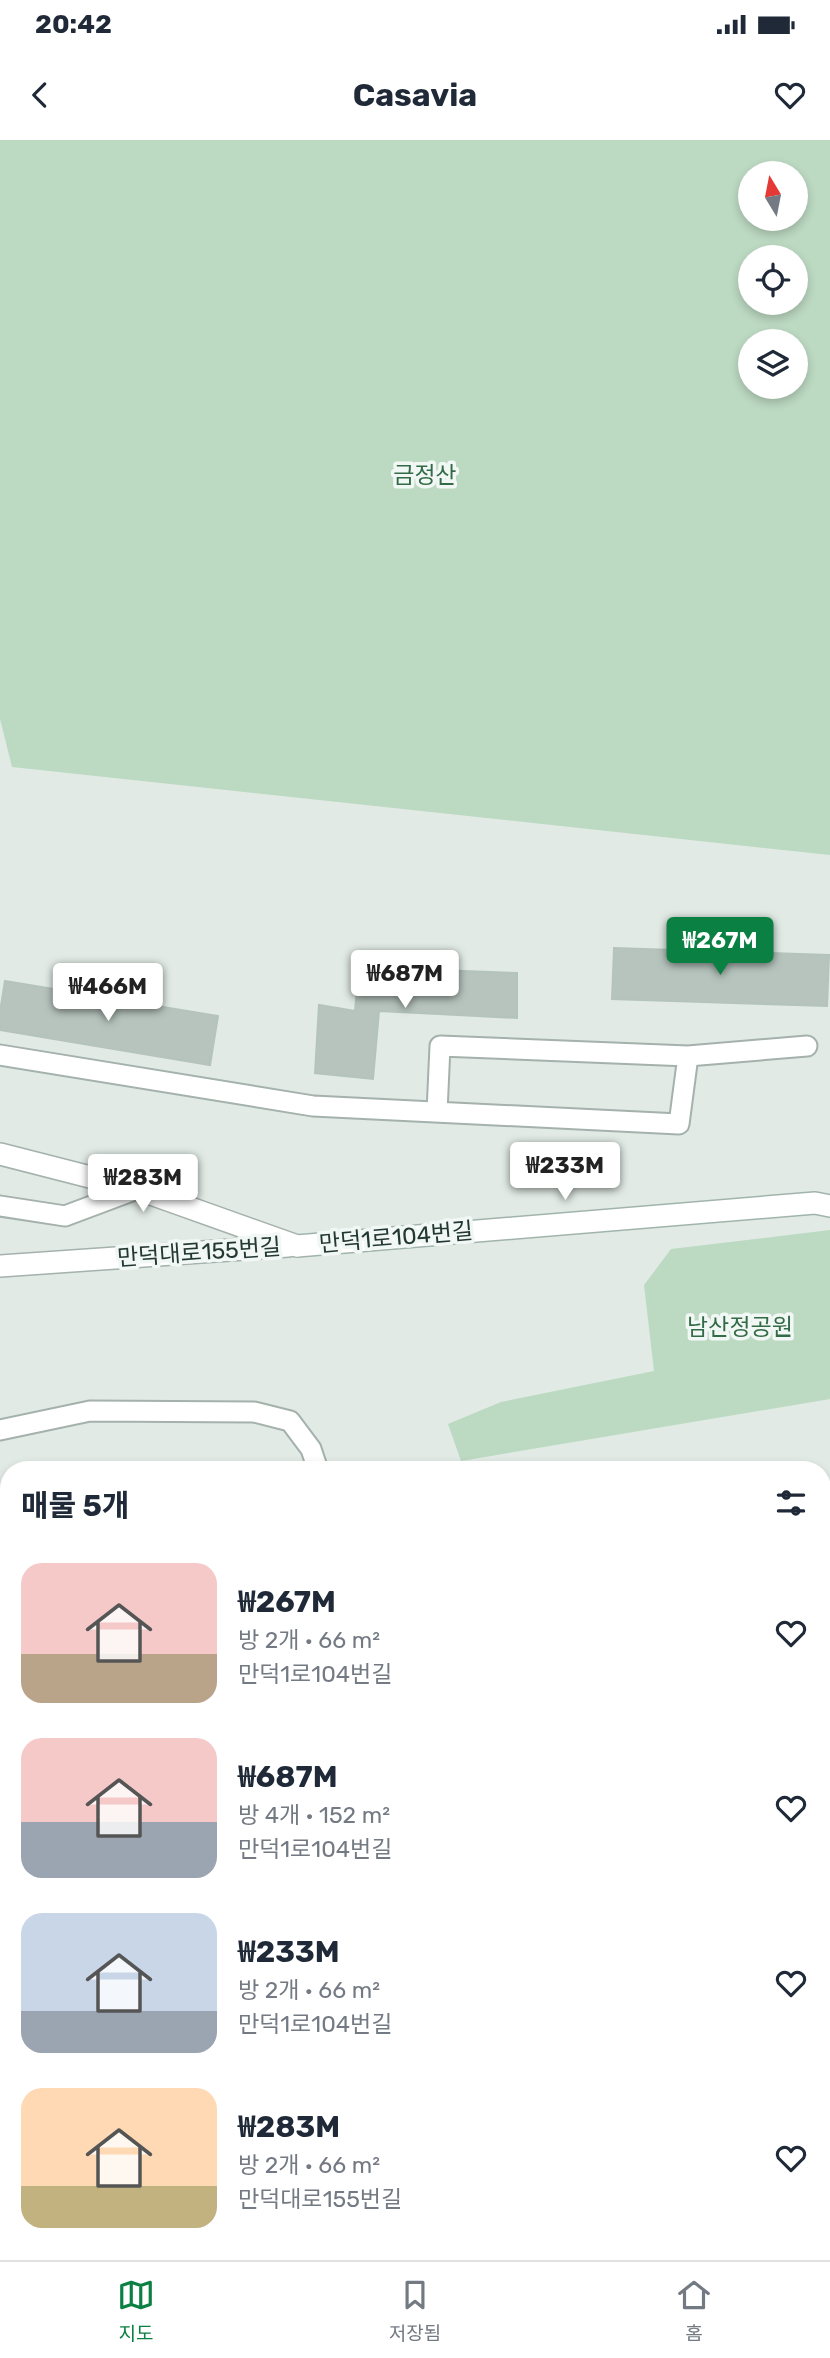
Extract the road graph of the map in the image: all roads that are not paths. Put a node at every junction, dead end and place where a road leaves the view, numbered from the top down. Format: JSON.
{"nodes":[{"id":1,"x":807,"y":1046,"type":"dead end"},
{"id":2,"x":0,"y":1055,"type":"edge"},
{"id":3,"x":688,"y":1056,"type":"junction"},
{"id":4,"x":437,"y":1112,"type":"junction"},
{"id":5,"x":0,"y":1154,"type":"edge"},
{"id":6,"x":136,"y":1189,"type":"junction"},
{"id":7,"x":0,"y":1206,"type":"edge"},
{"id":8,"x":830,"y":1206,"type":"edge"},
{"id":9,"x":297,"y":1246,"type":"junction"},
{"id":10,"x":0,"y":1266,"type":"edge"},
{"id":11,"x":0,"y":1430,"type":"edge"},
{"id":12,"x":315,"y":1461,"type":"edge"}],
"edges":[{"from":1,"to":3,"type":"lane"},
{"from":2,"to":4,"type":"lane"},
{"from":3,"to":4,"type":"lane"},
{"from":3,"to":4,"type":"lane"},
{"from":5,"to":6,"type":"street","name":"만덕대로155번길"},
{"from":6,"to":7,"type":"lane"},
{"from":6,"to":9,"type":"street","name":"만덕대로155번길"},
{"from":8,"to":9,"type":"street","name":"만덕1로104번길"},
{"from":9,"to":10,"type":"street","name":"만덕대로155번길"},
{"from":11,"to":12,"type":"lane"}]}
